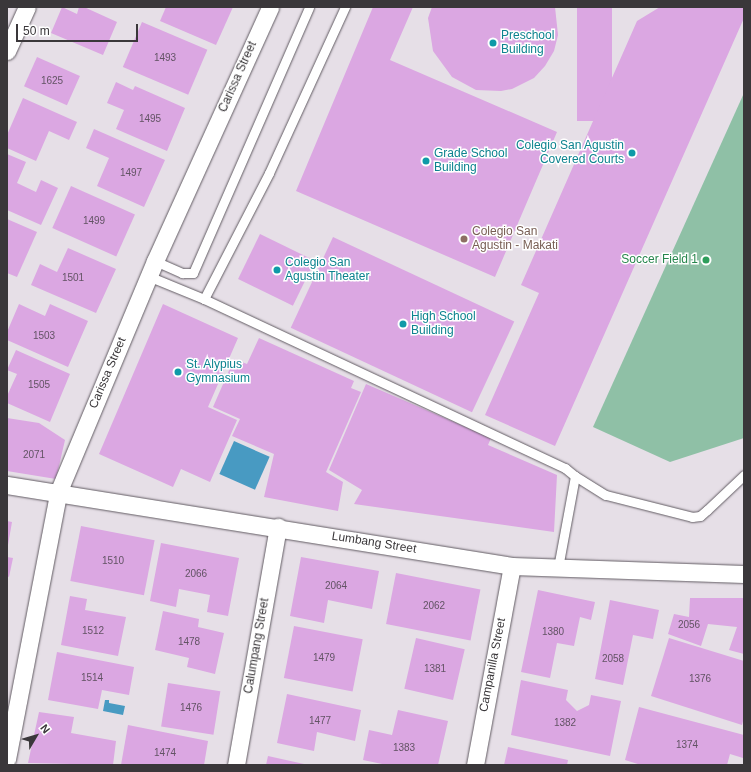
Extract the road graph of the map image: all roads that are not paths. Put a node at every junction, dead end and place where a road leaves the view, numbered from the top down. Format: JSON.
{"nodes":[{"id":1,"x":27,"y":7,"type":"edge"},
{"id":2,"x":270,"y":7,"type":"edge"},
{"id":3,"x":310,"y":7,"type":"edge"},
{"id":4,"x":345,"y":7,"type":"edge"},
{"id":5,"x":7,"y":51,"type":"edge"},
{"id":6,"x":152,"y":269,"type":"junction"},
{"id":7,"x":204,"y":299,"type":"junction"},
{"id":8,"x":744,"y":475,"type":"edge"},
{"id":9,"x":575,"y":476,"type":"junction"},
{"id":10,"x":7,"y":485,"type":"edge"},
{"id":11,"x":58,"y":493,"type":"junction"},
{"id":12,"x":278,"y":527,"type":"junction"},
{"id":13,"x":512,"y":566,"type":"junction"},
{"id":14,"x":558,"y":568,"type":"junction"},
{"id":15,"x":744,"y":574,"type":"edge"},
{"id":16,"x":7,"y":759,"type":"edge"},
{"id":17,"x":236,"y":765,"type":"edge"},
{"id":18,"x":475,"y":765,"type":"edge"}],
"edges":[{"from":1,"to":5,"type":"street"},
{"from":2,"to":6,"type":"street","name":"Carissa Street"},
{"from":3,"to":6,"type":"lane"},
{"from":4,"to":7,"type":"lane"},
{"from":6,"to":7,"type":"lane"},
{"from":6,"to":11,"type":"street","name":"Carissa Street"},
{"from":7,"to":9,"type":"lane"},
{"from":8,"to":9,"type":"lane"},
{"from":9,"to":14,"type":"lane"},
{"from":10,"to":11,"type":"street","name":"Lumbang Street"},
{"from":11,"to":12,"type":"street","name":"Lumbang Street"},
{"from":11,"to":16,"type":"street","name":"Carissa Street"},
{"from":12,"to":13,"type":"street","name":"Lumbang Street"},
{"from":12,"to":17,"type":"street","name":"Calumpang Street"},
{"from":13,"to":14,"type":"street","name":"Lumbang Street"},
{"from":13,"to":18,"type":"street","name":"Campanilla Street"},
{"from":14,"to":15,"type":"street","name":"Lumbang Street"}]}
